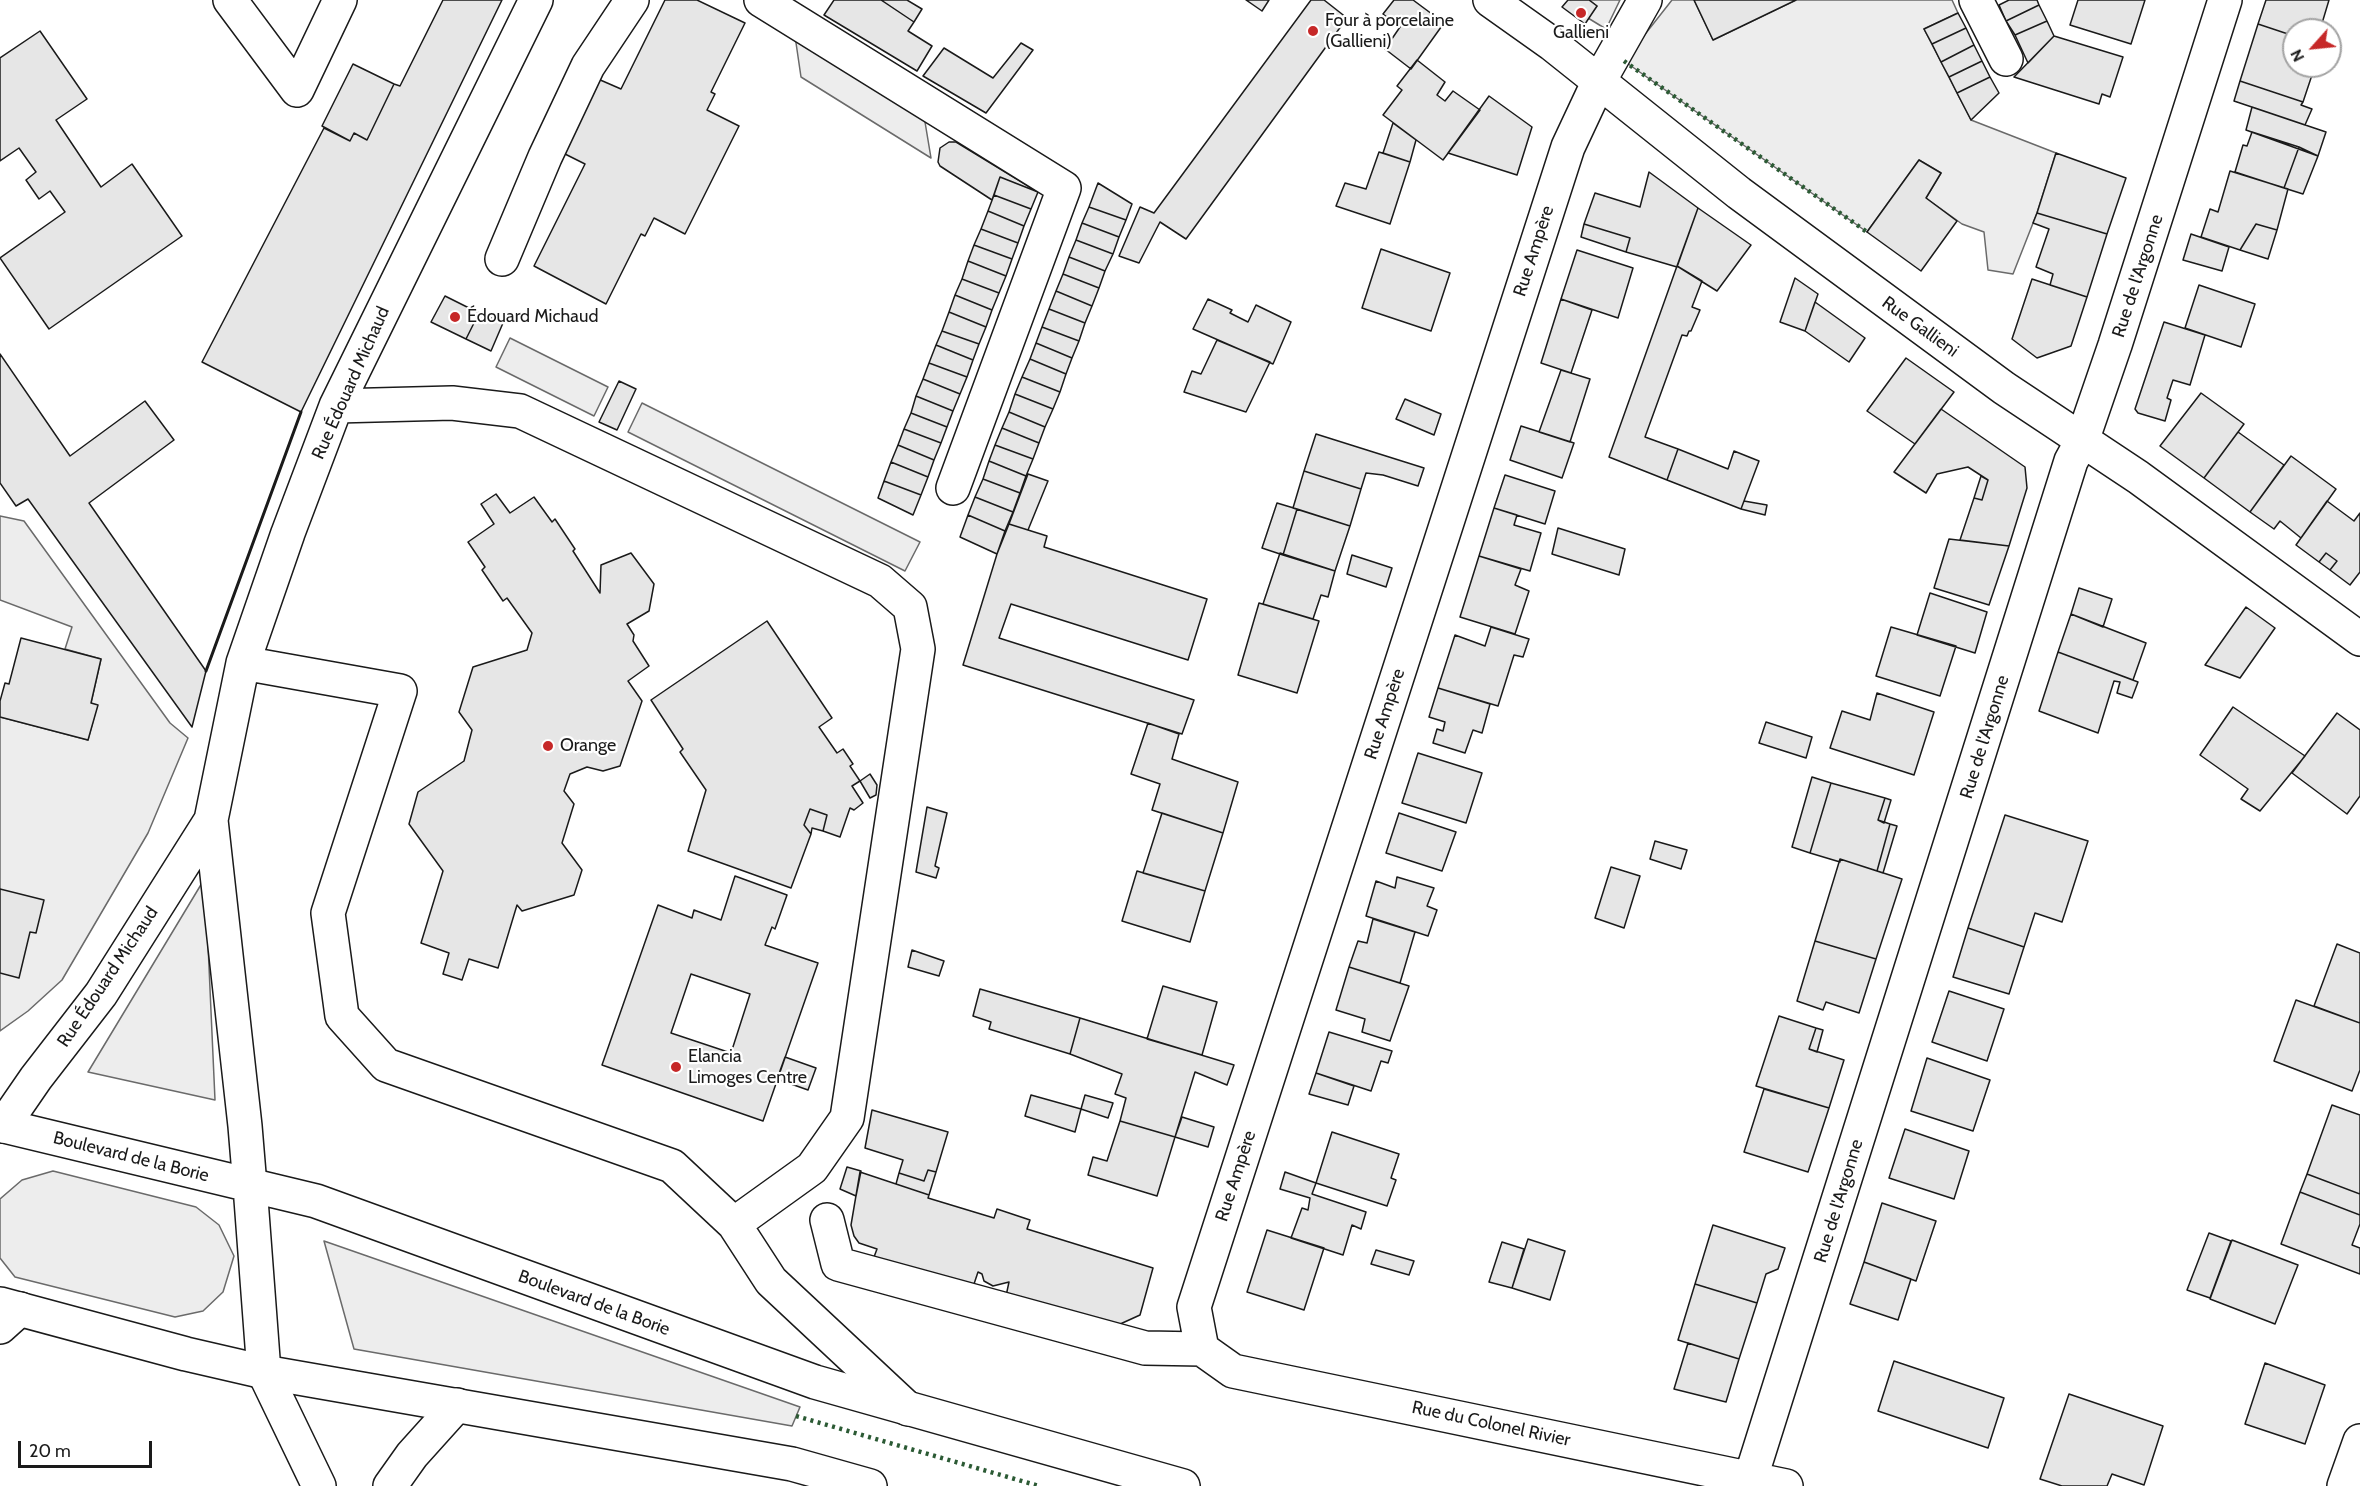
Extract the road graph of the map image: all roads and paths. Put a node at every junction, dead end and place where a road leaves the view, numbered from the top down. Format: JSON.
{"nodes":[{"id":1,"x":230,"y":0,"type":"edge"},
{"id":2,"x":340,"y":0,"type":"edge"},
{"id":3,"x":536,"y":0,"type":"edge"},
{"id":4,"x":632,"y":0,"type":"edge"},
{"id":5,"x":761,"y":0,"type":"edge"},
{"id":6,"x":1490,"y":0,"type":"edge"},
{"id":7,"x":1645,"y":0,"type":"edge"},
{"id":8,"x":1976,"y":0,"type":"edge"},
{"id":9,"x":2225,"y":0,"type":"edge"},
{"id":10,"x":2006,"y":59,"type":"dead end"},
{"id":11,"x":1598,"y":83,"type":"junction"},
{"id":12,"x":502,"y":259,"type":"dead end"},
{"id":13,"x":336,"y":406,"type":"junction"},
{"id":14,"x":2082,"y":441,"type":"junction"},
{"id":15,"x":953,"y":488,"type":"dead end"},
{"id":16,"x":2360,"y":639,"type":"edge"},
{"id":17,"x":243,"y":663,"type":"junction"},
{"id":18,"x":211,"y":820,"type":"junction"},
{"id":19,"x":1,"y":1127,"type":"edge"},
{"id":20,"x":250,"y":1186,"type":"junction"},
{"id":21,"x":827,"y":1220,"type":"dead end"},
{"id":22,"x":734,"y":1224,"type":"junction"},
{"id":23,"x":7,"y":1313,"type":"edge"},
{"id":24,"x":1202,"y":1349,"type":"junction"},
{"id":25,"x":264,"y":1372,"type":"junction"},
{"id":26,"x":457,"y":1405,"type":"junction"},
{"id":27,"x":908,"y":1409,"type":"junction"},
{"id":28,"x":2360,"y":1441,"type":"edge"},
{"id":29,"x":1751,"y":1477,"type":"junction"},
{"id":30,"x":319,"y":1486,"type":"edge"},
{"id":31,"x":390,"y":1486,"type":"edge"},
{"id":32,"x":870,"y":1486,"type":"edge"},
{"id":33,"x":1183,"y":1486,"type":"edge"},
{"id":34,"x":1786,"y":1486,"type":"edge"},
{"id":35,"x":2344,"y":1486,"type":"edge"}],
"edges":[{"from":1,"to":2,"type":"street"},
{"from":3,"to":13,"type":"street","name":"Rue Édouard Michaud"},
{"from":4,"to":12,"type":"street"},
{"from":5,"to":15,"type":"street"},
{"from":6,"to":11,"type":"street","name":"Rue Gallieni"},
{"from":7,"to":11,"type":"street","name":"Rue Ampère"},
{"from":8,"to":10,"type":"street"},
{"from":9,"to":14,"type":"street","name":"Rue de l'Argonne"},
{"from":11,"to":14,"type":"street","name":"Rue Gallieni"},
{"from":11,"to":24,"type":"street","name":"Rue Ampère"},
{"from":13,"to":17,"type":"street","name":"Rue Édouard Michaud"},
{"from":13,"to":22,"type":"street"},
{"from":14,"to":16,"type":"street","name":"Rue Gallieni"},
{"from":14,"to":29,"type":"street","name":"Rue de l'Argonne"},
{"from":17,"to":18,"type":"street","name":"Rue Édouard Michaud"},
{"from":17,"to":22,"type":"street"},
{"from":18,"to":19,"type":"street","name":"Rue Édouard Michaud"},
{"from":18,"to":20,"type":"street","name":"Rue Édouard Michaud"},
{"from":19,"to":20,"type":"street","name":"Boulevard de la Borie"},
{"from":20,"to":25,"type":"street","name":"Rue Édouard Michaud"},
{"from":20,"to":27,"type":"street","name":"Boulevard de la Borie"},
{"from":21,"to":24,"type":"street"},
{"from":22,"to":27,"type":"street"},
{"from":23,"to":25,"type":"street"},
{"from":24,"to":29,"type":"street","name":"Rue du Colonel Rivier"},
{"from":25,"to":26,"type":"street"},
{"from":25,"to":30,"type":"street"},
{"from":26,"to":31,"type":"street"},
{"from":26,"to":32,"type":"street"},
{"from":27,"to":33,"type":"street","name":"Boulevard de la Borie"},
{"from":28,"to":35,"type":"street"},
{"from":29,"to":34,"type":"street","name":"Rue du Colonel Rivier"}]}
